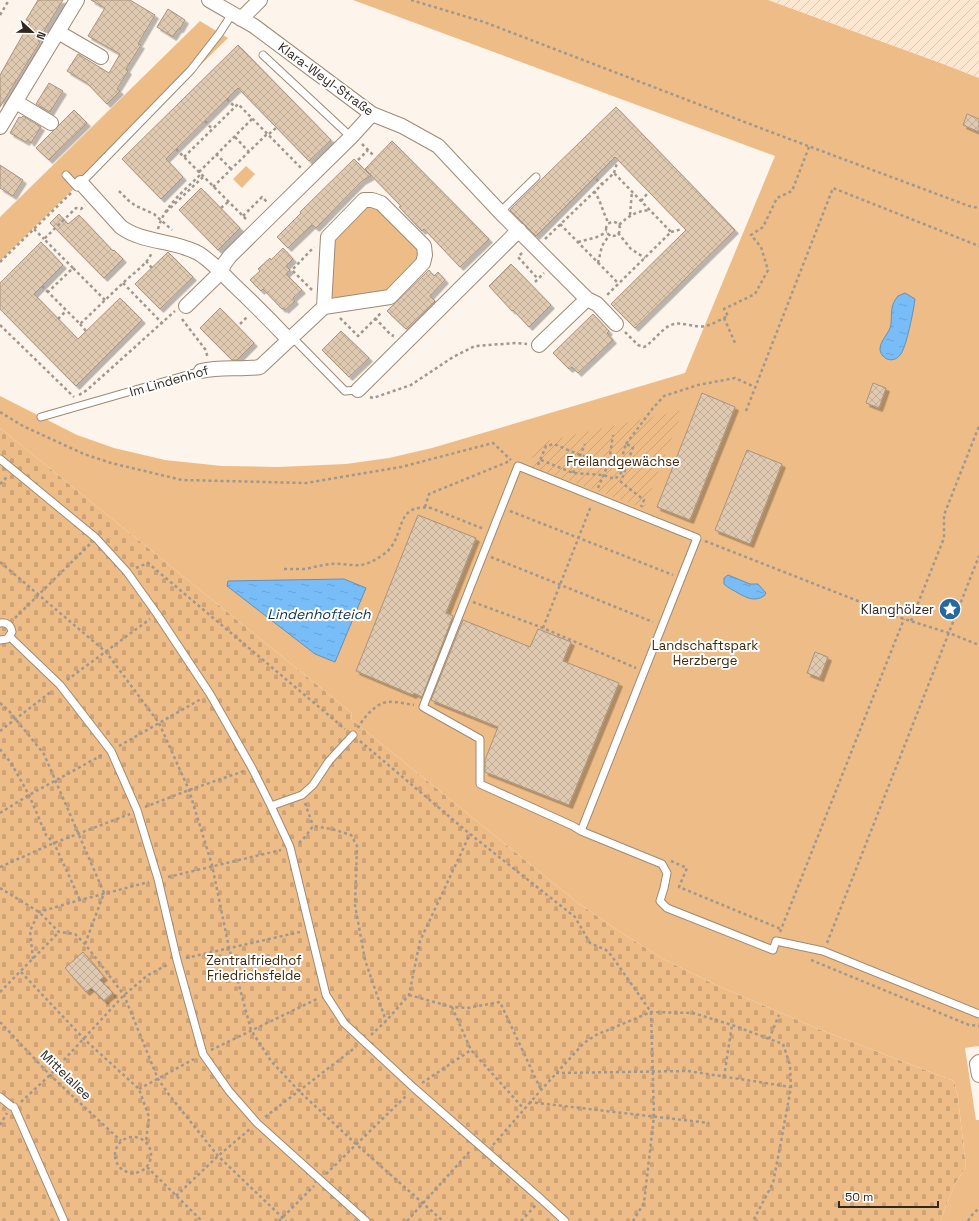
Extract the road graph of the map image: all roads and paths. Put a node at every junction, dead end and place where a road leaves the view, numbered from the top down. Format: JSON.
{"nodes":[{"id":1,"x":9,"y":0,"type":"edge"},
{"id":2,"x":77,"y":0,"type":"edge"},
{"id":3,"x":209,"y":0,"type":"edge"},
{"id":4,"x":260,"y":0,"type":"edge"},
{"id":5,"x":411,"y":0,"type":"edge"},
{"id":6,"x":0,"y":15,"type":"edge"},
{"id":7,"x":236,"y":17,"type":"junction"},
{"id":8,"x":58,"y":32,"type":"junction"},
{"id":9,"x":263,"y":55,"type":"dead end"},
{"id":10,"x":101,"y":57,"type":"dead end"},
{"id":11,"x":227,"y":99,"type":"dead end"},
{"id":12,"x":16,"y":102,"type":"junction"},
{"id":13,"x":235,"y":107,"type":"junction"},
{"id":14,"x":372,"y":114,"type":"junction"},
{"id":15,"x":253,"y":118,"type":"junction"},
{"id":16,"x":205,"y":121,"type":"dead end"},
{"id":17,"x":51,"y":122,"type":"dead end"},
{"id":18,"x":0,"y":127,"type":"edge"},
{"id":19,"x":276,"y":128,"type":"dead end"},
{"id":20,"x":212,"y":129,"type":"junction"},
{"id":21,"x":268,"y":134,"type":"junction"},
{"id":22,"x":234,"y":137,"type":"junction"},
{"id":23,"x":351,"y":137,"type":"junction"},
{"id":24,"x":809,"y":147,"type":"junction"},
{"id":25,"x":176,"y":149,"type":"dead end"},
{"id":26,"x":368,"y":150,"type":"dead end"},
{"id":27,"x":249,"y":152,"type":"junction"},
{"id":28,"x":216,"y":154,"type":"junction"},
{"id":29,"x":184,"y":157,"type":"junction"},
{"id":30,"x":358,"y":160,"type":"dead end"},
{"id":31,"x":617,"y":163,"type":"dead end"},
{"id":32,"x":301,"y":168,"type":"dead end"},
{"id":33,"x":231,"y":169,"type":"junction"},
{"id":34,"x":614,"y":173,"type":"junction"},
{"id":35,"x":201,"y":174,"type":"junction"},
{"id":36,"x":66,"y":175,"type":"dead end"},
{"id":37,"x":536,"y":177,"type":"dead end"},
{"id":38,"x":596,"y":179,"type":"dead end"},
{"id":39,"x":602,"y":184,"type":"junction"},
{"id":40,"x":79,"y":185,"type":"junction"},
{"id":41,"x":213,"y":187,"type":"junction"},
{"id":42,"x":119,"y":191,"type":"dead end"},
{"id":43,"x":594,"y":191,"type":"junction"},
{"id":44,"x":632,"y":191,"type":"junction"},
{"id":45,"x":647,"y":194,"type":"dead end"},
{"id":46,"x":94,"y":196,"type":"junction"},
{"id":47,"x":641,"y":200,"type":"junction"},
{"id":48,"x":228,"y":202,"type":"junction"},
{"id":49,"x":221,"y":208,"type":"dead end"},
{"id":50,"x":979,"y":208,"type":"edge"},
{"id":51,"x":650,"y":210,"type":"junction"},
{"id":52,"x":276,"y":211,"type":"junction"},
{"id":53,"x":500,"y":212,"type":"junction"},
{"id":54,"x":630,"y":216,"type":"junction"},
{"id":55,"x":160,"y":219,"type":"junction"},
{"id":56,"x":560,"y":224,"type":"junction"},
{"id":57,"x":609,"y":224,"type":"junction"},
{"id":58,"x":619,"y":226,"type":"junction"},
{"id":59,"x":34,"y":229,"type":"junction"},
{"id":60,"x":682,"y":229,"type":"dead end"},
{"id":61,"x":518,"y":230,"type":"junction"},
{"id":62,"x":671,"y":232,"type":"junction"},
{"id":63,"x":608,"y":233,"type":"junction"},
{"id":64,"x":618,"y":233,"type":"junction"},
{"id":65,"x":157,"y":235,"type":"junction"},
{"id":66,"x":44,"y":239,"type":"junction"},
{"id":67,"x":577,"y":242,"type":"junction"},
{"id":68,"x":318,"y":243,"type":"dead end"},
{"id":69,"x":979,"y":246,"type":"edge"},
{"id":70,"x":185,"y":248,"type":"junction"},
{"id":71,"x":536,"y":248,"type":"junction"},
{"id":72,"x":518,"y":257,"type":"dead end"},
{"id":73,"x":645,"y":258,"type":"junction"},
{"id":74,"x":0,"y":262,"type":"edge"},
{"id":75,"x":146,"y":262,"type":"junction"},
{"id":76,"x":598,"y":263,"type":"junction"},
{"id":77,"x":73,"y":268,"type":"junction"},
{"id":78,"x":152,"y":268,"type":"dead end"},
{"id":79,"x":221,"y":272,"type":"junction"},
{"id":80,"x":544,"y":273,"type":"dead end"},
{"id":81,"x":538,"y":279,"type":"junction"},
{"id":82,"x":534,"y":282,"type":"dead end"},
{"id":83,"x":123,"y":283,"type":"junction"},
{"id":84,"x":619,"y":284,"type":"junction"},
{"id":85,"x":42,"y":286,"type":"dead end"},
{"id":86,"x":48,"y":292,"type":"junction"},
{"id":87,"x":106,"y":300,"type":"junction"},
{"id":88,"x":592,"y":302,"type":"junction"},
{"id":89,"x":326,"y":305,"type":"junction"},
{"id":90,"x":181,"y":308,"type":"junction"},
{"id":91,"x":66,"y":311,"type":"junction"},
{"id":92,"x":381,"y":313,"type":"dead end"},
{"id":93,"x":375,"y":318,"type":"junction"},
{"id":94,"x":724,"y":318,"type":"junction"},
{"id":95,"x":58,"y":319,"type":"dead end"},
{"id":96,"x":80,"y":324,"type":"junction"},
{"id":97,"x":163,"y":324,"type":"junction"},
{"id":98,"x":616,"y":324,"type":"joint"},
{"id":99,"x":0,"y":325,"type":"edge"},
{"id":100,"x":86,"y":331,"type":"dead end"},
{"id":101,"x":291,"y":338,"type":"junction"},
{"id":102,"x":405,"y":343,"type":"junction"},
{"id":103,"x":540,"y":345,"type":"joint"},
{"id":104,"x":736,"y":345,"type":"dead end"},
{"id":105,"x":204,"y":371,"type":"junction"},
{"id":106,"x":755,"y":387,"type":"junction"},
{"id":107,"x":358,"y":390,"type":"junction"},
{"id":108,"x":746,"y":411,"type":"dead end"},
{"id":109,"x":0,"y":412,"type":"edge"},
{"id":110,"x":41,"y":417,"type":"dead end"},
{"id":111,"x":979,"y":426,"type":"edge"},
{"id":112,"x":613,"y":434,"type":"dead end"},
{"id":113,"x":585,"y":444,"type":"dead end"},
{"id":114,"x":626,"y":444,"type":"junction"},
{"id":115,"x":580,"y":455,"type":"junction"},
{"id":116,"x":0,"y":460,"type":"edge"},
{"id":117,"x":512,"y":460,"type":"junction"},
{"id":118,"x":541,"y":460,"type":"junction"},
{"id":119,"x":609,"y":462,"type":"junction"},
{"id":120,"x":620,"y":464,"type":"junction"},
{"id":121,"x":518,"y":466,"type":"junction"},
{"id":122,"x":625,"y":470,"type":"junction"},
{"id":123,"x":535,"y":473,"type":"junction"},
{"id":124,"x":573,"y":473,"type":"junction"},
{"id":125,"x":603,"y":475,"type":"junction"},
{"id":126,"x":6,"y":478,"type":"dead end"},
{"id":127,"x":0,"y":484,"type":"edge"},
{"id":128,"x":594,"y":496,"type":"junction"},
{"id":129,"x":425,"y":507,"type":"junction"},
{"id":130,"x":502,"y":508,"type":"junction"},
{"id":131,"x":638,"y":513,"type":"junction"},
{"id":132,"x":492,"y":533,"type":"junction"},
{"id":133,"x":96,"y":538,"type":"junction"},
{"id":134,"x":697,"y":538,"type":"junction"},
{"id":135,"x":579,"y":539,"type":"junction"},
{"id":136,"x":484,"y":554,"type":"junction"},
{"id":137,"x":979,"y":556,"type":"edge"},
{"id":138,"x":0,"y":562,"type":"edge"},
{"id":139,"x":284,"y":569,"type":"dead end"},
{"id":140,"x":127,"y":572,"type":"junction"},
{"id":141,"x":674,"y":575,"type":"dead end"},
{"id":142,"x":560,"y":585,"type":"junction"},
{"id":143,"x":39,"y":594,"type":"junction"},
{"id":144,"x":466,"y":601,"type":"junction"},
{"id":145,"x":904,"y":619,"type":"junction"},
{"id":146,"x":911,"y":621,"type":"junction"},
{"id":147,"x":654,"y":622,"type":"dead end"},
{"id":148,"x":0,"y":623,"type":"edge"},
{"id":149,"x":144,"y":624,"type":"dead end"},
{"id":150,"x":9,"y":625,"type":"junction"},
{"id":151,"x":543,"y":628,"type":"junction"},
{"id":152,"x":949,"y":633,"type":"junction"},
{"id":153,"x":10,"y":637,"type":"junction"},
{"id":154,"x":0,"y":640,"type":"edge"},
{"id":155,"x":979,"y":645,"type":"edge"},
{"id":156,"x":106,"y":652,"type":"junction"},
{"id":157,"x":636,"y":668,"type":"dead end"},
{"id":158,"x":60,"y":685,"type":"junction"},
{"id":159,"x":0,"y":703,"type":"edge"},
{"id":160,"x":423,"y":707,"type":"junction"},
{"id":161,"x":15,"y":719,"type":"junction"},
{"id":162,"x":0,"y":731,"type":"edge"},
{"id":163,"x":354,"y":735,"type":"junction"},
{"id":164,"x":0,"y":749,"type":"edge"},
{"id":165,"x":252,"y":768,"type":"junction"},
{"id":166,"x":189,"y":790,"type":"junction"},
{"id":167,"x":29,"y":795,"type":"junction"},
{"id":168,"x":302,"y":795,"type":"junction"},
{"id":169,"x":271,"y":806,"type":"junction"},
{"id":170,"x":137,"y":810,"type":"junction"},
{"id":171,"x":0,"y":813,"type":"edge"},
{"id":172,"x":313,"y":826,"type":"junction"},
{"id":173,"x":581,"y":830,"type":"junction"},
{"id":174,"x":79,"y":834,"type":"junction"},
{"id":175,"x":470,"y":834,"type":"junction"},
{"id":176,"x":54,"y":843,"type":"junction"},
{"id":177,"x":290,"y":848,"type":"junction"},
{"id":178,"x":665,"y":858,"type":"dead end"},
{"id":179,"x":212,"y":866,"type":"junction"},
{"id":180,"x":0,"y":867,"type":"edge"},
{"id":181,"x":158,"y":879,"type":"junction"},
{"id":182,"x":0,"y":888,"type":"edge"},
{"id":183,"x":104,"y":893,"type":"junction"},
{"id":184,"x":80,"y":900,"type":"junction"},
{"id":185,"x":39,"y":912,"type":"junction"},
{"id":186,"x":311,"y":930,"type":"junction"},
{"id":187,"x":59,"y":932,"type":"junction"},
{"id":188,"x":85,"y":944,"type":"junction"},
{"id":189,"x":799,"y":946,"type":"junction"},
{"id":190,"x":230,"y":948,"type":"junction"},
{"id":191,"x":823,"y":951,"type":"junction"},
{"id":192,"x":33,"y":959,"type":"junction"},
{"id":193,"x":177,"y":960,"type":"junction"},
{"id":194,"x":20,"y":972,"type":"junction"},
{"id":195,"x":0,"y":992,"type":"edge"},
{"id":196,"x":409,"y":994,"type":"junction"},
{"id":197,"x":124,"y":995,"type":"junction"},
{"id":198,"x":326,"y":995,"type":"junction"},
{"id":199,"x":452,"y":1007,"type":"junction"},
{"id":200,"x":651,"y":1012,"type":"junction"},
{"id":201,"x":979,"y":1014,"type":"edge"},
{"id":202,"x":779,"y":1015,"type":"dead end"},
{"id":203,"x":386,"y":1021,"type":"junction"},
{"id":204,"x":0,"y":1022,"type":"edge"},
{"id":205,"x":732,"y":1025,"type":"junction"},
{"id":206,"x":979,"y":1026,"type":"edge"},
{"id":207,"x":251,"y":1030,"type":"junction"},
{"id":208,"x":84,"y":1039,"type":"junction"},
{"id":209,"x":769,"y":1039,"type":"junction"},
{"id":210,"x":363,"y":1042,"type":"junction"},
{"id":211,"x":472,"y":1050,"type":"junction"},
{"id":212,"x":203,"y":1054,"type":"junction"},
{"id":213,"x":979,"y":1062,"type":"edge"},
{"id":214,"x":653,"y":1071,"type":"junction"},
{"id":215,"x":555,"y":1074,"type":"junction"},
{"id":216,"x":50,"y":1075,"type":"junction"},
{"id":217,"x":979,"y":1075,"type":"edge"},
{"id":218,"x":724,"y":1077,"type":"junction"},
{"id":219,"x":158,"y":1079,"type":"junction"},
{"id":220,"x":791,"y":1087,"type":"junction"},
{"id":221,"x":414,"y":1088,"type":"junction"},
{"id":222,"x":138,"y":1089,"type":"junction"},
{"id":223,"x":541,"y":1090,"type":"junction"},
{"id":224,"x":299,"y":1091,"type":"junction"},
{"id":225,"x":0,"y":1097,"type":"edge"},
{"id":226,"x":529,"y":1102,"type":"junction"},
{"id":227,"x":13,"y":1107,"type":"junction"},
{"id":228,"x":524,"y":1109,"type":"junction"},
{"id":229,"x":654,"y":1116,"type":"junction"},
{"id":230,"x":257,"y":1123,"type":"junction"},
{"id":231,"x":709,"y":1123,"type":"dead end"},
{"id":232,"x":121,"y":1141,"type":"junction"},
{"id":233,"x":146,"y":1141,"type":"junction"},
{"id":234,"x":477,"y":1143,"type":"junction"},
{"id":235,"x":357,"y":1145,"type":"junction"},
{"id":236,"x":487,"y":1151,"type":"junction"},
{"id":237,"x":218,"y":1156,"type":"junction"},
{"id":238,"x":147,"y":1167,"type":"junction"},
{"id":239,"x":320,"y":1180,"type":"junction"},
{"id":240,"x":176,"y":1196,"type":"junction"},
{"id":241,"x":542,"y":1199,"type":"junction"},
{"id":242,"x":423,"y":1203,"type":"junction"},
{"id":243,"x":979,"y":1208,"type":"edge"},
{"id":244,"x":283,"y":1218,"type":"junction"},
{"id":245,"x":64,"y":1221,"type":"edge"},
{"id":246,"x":202,"y":1221,"type":"edge"},
{"id":247,"x":279,"y":1221,"type":"edge"},
{"id":248,"x":286,"y":1221,"type":"edge"},
{"id":249,"x":366,"y":1221,"type":"edge"},
{"id":250,"x":407,"y":1221,"type":"edge"},
{"id":251,"x":443,"y":1221,"type":"edge"},
{"id":252,"x":521,"y":1221,"type":"edge"},
{"id":253,"x":565,"y":1221,"type":"edge"},
{"id":254,"x":633,"y":1221,"type":"edge"},
{"id":255,"x":753,"y":1221,"type":"edge"},
{"id":256,"x":968,"y":1221,"type":"edge"}],
"edges":[{"from":1,"to":6,"type":"path"},
{"from":2,"to":8,"type":"street"},
{"from":3,"to":7,"type":"street","name":"Klara-Weyl-Straße"},
{"from":4,"to":7,"type":"street"},
{"from":5,"to":24,"type":"path"},
{"from":7,"to":14,"type":"street","name":"Klara-Weyl-Straße"},
{"from":7,"to":40,"type":"lane"},
{"from":8,"to":10,"type":"street"},
{"from":8,"to":12,"type":"street"},
{"from":9,"to":23,"type":"lane"},
{"from":11,"to":13,"type":"path"},
{"from":12,"to":17,"type":"street"},
{"from":12,"to":18,"type":"street"},
{"from":13,"to":15,"type":"path"},
{"from":13,"to":20,"type":"path"},
{"from":14,"to":23,"type":"street"},
{"from":14,"to":53,"type":"street","name":"Klara-Weyl-Straße"},
{"from":15,"to":21,"type":"path"},
{"from":15,"to":22,"type":"path"},
{"from":16,"to":20,"type":"path"},
{"from":19,"to":21,"type":"path"},
{"from":20,"to":29,"type":"path"},
{"from":21,"to":27,"type":"path"},
{"from":21,"to":32,"type":"path"},
{"from":22,"to":27,"type":"path"},
{"from":22,"to":28,"type":"path"},
{"from":23,"to":52,"type":"street"},
{"from":24,"to":50,"type":"path"},
{"from":24,"to":94,"type":"path"},
{"from":25,"to":29,"type":"path"},
{"from":26,"to":30,"type":"path"},
{"from":27,"to":33,"type":"path"},
{"from":28,"to":33,"type":"path"},
{"from":28,"to":35,"type":"path"},
{"from":29,"to":35,"type":"path"},
{"from":31,"to":34,"type":"path"},
{"from":33,"to":41,"type":"path"},
{"from":34,"to":39,"type":"path"},
{"from":34,"to":44,"type":"path"},
{"from":35,"to":41,"type":"path"},
{"from":35,"to":55,"type":"path"},
{"from":36,"to":40,"type":"lane"},
{"from":37,"to":53,"type":"lane"},
{"from":38,"to":39,"type":"path"},
{"from":39,"to":43,"type":"path"},
{"from":40,"to":46,"type":"street"},
{"from":40,"to":59,"type":"path"},
{"from":41,"to":48,"type":"path"},
{"from":42,"to":55,"type":"path"},
{"from":43,"to":56,"type":"path"},
{"from":43,"to":57,"type":"path"},
{"from":44,"to":47,"type":"path"},
{"from":44,"to":54,"type":"path"},
{"from":45,"to":47,"type":"path"},
{"from":46,"to":65,"type":"street"},
{"from":46,"to":66,"type":"path"},
{"from":47,"to":51,"type":"path"},
{"from":48,"to":49,"type":"path"},
{"from":48,"to":52,"type":"path"},
{"from":51,"to":54,"type":"path"},
{"from":51,"to":62,"type":"path"},
{"from":52,"to":79,"type":"street"},
{"from":53,"to":61,"type":"street","name":"Klara-Weyl-Straße"},
{"from":54,"to":58,"type":"path"},
{"from":55,"to":65,"type":"path"},
{"from":55,"to":70,"type":"path"},
{"from":56,"to":67,"type":"path"},
{"from":56,"to":71,"type":"path"},
{"from":57,"to":58,"type":"path"},
{"from":57,"to":63,"type":"path"},
{"from":58,"to":64,"type":"path"},
{"from":59,"to":66,"type":"path"},
{"from":59,"to":74,"type":"path"},
{"from":60,"to":62,"type":"path"},
{"from":61,"to":71,"type":"street","name":"Klara-Weyl-Straße"},
{"from":61,"to":102,"type":"street"},
{"from":62,"to":73,"type":"path"},
{"from":63,"to":64,"type":"path"},
{"from":63,"to":67,"type":"path"},
{"from":63,"to":76,"type":"path"},
{"from":64,"to":73,"type":"path"},
{"from":65,"to":70,"type":"street"},
{"from":65,"to":75,"type":"path"},
{"from":66,"to":77,"type":"path"},
{"from":67,"to":76,"type":"path"},
{"from":68,"to":89,"type":"path"},
{"from":69,"to":106,"type":"path"},
{"from":70,"to":79,"type":"street"},
{"from":71,"to":88,"type":"street","name":"Klara-Weyl-Straße"},
{"from":72,"to":81,"type":"path"},
{"from":73,"to":84,"type":"path"},
{"from":75,"to":78,"type":"path"},
{"from":75,"to":83,"type":"path"},
{"from":76,"to":84,"type":"path"},
{"from":77,"to":86,"type":"path"},
{"from":77,"to":87,"type":"path"},
{"from":79,"to":90,"type":"street"},
{"from":79,"to":101,"type":"street"},
{"from":80,"to":81,"type":"path"},
{"from":81,"to":82,"type":"path"},
{"from":83,"to":87,"type":"path"},
{"from":83,"to":97,"type":"path"},
{"from":84,"to":88,"type":"path"},
{"from":85,"to":86,"type":"path"},
{"from":86,"to":91,"type":"path"},
{"from":87,"to":96,"type":"path"},
{"from":88,"to":98,"type":"street","name":"Klara-Weyl-Straße"},
{"from":88,"to":103,"type":"street"},
{"from":89,"to":89,"type":"street"},
{"from":89,"to":93,"type":"path"},
{"from":89,"to":101,"type":"street","name":"Im Lindenhof"},
{"from":90,"to":97,"type":"path"},
{"from":90,"to":105,"type":"path"},
{"from":91,"to":95,"type":"path"},
{"from":91,"to":96,"type":"path"},
{"from":92,"to":93,"type":"path"},
{"from":93,"to":102,"type":"path"},
{"from":94,"to":98,"type":"path"},
{"from":94,"to":104,"type":"path"},
{"from":96,"to":100,"type":"path"},
{"from":97,"to":99,"type":"path"},
{"from":101,"to":105,"type":"street","name":"Im Lindenhof"},
{"from":101,"to":107,"type":"lane"},
{"from":102,"to":107,"type":"street"},
{"from":103,"to":107,"type":"path"},
{"from":105,"to":110,"type":"lane","name":"Im Lindenhof"},
{"from":106,"to":108,"type":"path"},
{"from":106,"to":114,"type":"path"},
{"from":109,"to":117,"type":"path"},
{"from":111,"to":146,"type":"path"},
{"from":112,"to":119,"type":"path"},
{"from":113,"to":115,"type":"path"},
{"from":114,"to":120,"type":"path"},
{"from":114,"to":122,"type":"path"},
{"from":115,"to":118,"type":"path"},
{"from":115,"to":119,"type":"path"},
{"from":115,"to":124,"type":"path"},
{"from":116,"to":133,"type":"lane"},
{"from":117,"to":121,"type":"path"},
{"from":117,"to":129,"type":"path"},
{"from":118,"to":123,"type":"path"},
{"from":118,"to":124,"type":"path"},
{"from":119,"to":120,"type":"path"},
{"from":119,"to":125,"type":"path"},
{"from":120,"to":122,"type":"path"},
{"from":121,"to":123,"type":"lane"},
{"from":121,"to":130,"type":"lane"},
{"from":122,"to":125,"type":"path"},
{"from":122,"to":131,"type":"path"},
{"from":123,"to":128,"type":"lane"},
{"from":124,"to":125,"type":"path"},
{"from":125,"to":128,"type":"path"},
{"from":126,"to":127,"type":"path"},
{"from":128,"to":131,"type":"lane"},
{"from":128,"to":135,"type":"path"},
{"from":129,"to":132,"type":"path"},
{"from":129,"to":139,"type":"path"},
{"from":130,"to":132,"type":"lane"},
{"from":130,"to":135,"type":"path"},
{"from":131,"to":134,"type":"lane"},
{"from":132,"to":136,"type":"lane"},
{"from":133,"to":140,"type":"lane"},
{"from":133,"to":143,"type":"path"},
{"from":134,"to":145,"type":"path"},
{"from":134,"to":173,"type":"lane"},
{"from":135,"to":141,"type":"path"},
{"from":135,"to":142,"type":"path"},
{"from":136,"to":142,"type":"path"},
{"from":136,"to":144,"type":"lane"},
{"from":137,"to":152,"type":"path"},
{"from":138,"to":143,"type":"path"},
{"from":140,"to":163,"type":"path"},
{"from":140,"to":165,"type":"lane"},
{"from":142,"to":147,"type":"path"},
{"from":142,"to":151,"type":"path"},
{"from":143,"to":150,"type":"path"},
{"from":143,"to":156,"type":"path"},
{"from":144,"to":151,"type":"path"},
{"from":144,"to":160,"type":"lane"},
{"from":145,"to":146,"type":"path"},
{"from":145,"to":178,"type":"path"},
{"from":146,"to":152,"type":"path"},
{"from":148,"to":150,"type":"lane"},
{"from":149,"to":156,"type":"path"},
{"from":150,"to":153,"type":"lane"},
{"from":151,"to":157,"type":"path"},
{"from":152,"to":155,"type":"path"},
{"from":152,"to":191,"type":"path"},
{"from":153,"to":154,"type":"lane"},
{"from":153,"to":158,"type":"lane"},
{"from":156,"to":158,"type":"path"},
{"from":156,"to":166,"type":"path"},
{"from":158,"to":161,"type":"path"},
{"from":158,"to":170,"type":"lane"},
{"from":159,"to":161,"type":"path"},
{"from":160,"to":163,"type":"path"},
{"from":160,"to":173,"type":"lane"},
{"from":161,"to":162,"type":"path"},
{"from":161,"to":174,"type":"path"},
{"from":163,"to":168,"type":"lane"},
{"from":163,"to":175,"type":"path"},
{"from":164,"to":167,"type":"path"},
{"from":165,"to":166,"type":"path"},
{"from":165,"to":169,"type":"lane"},
{"from":166,"to":170,"type":"path"},
{"from":166,"to":179,"type":"path"},
{"from":167,"to":171,"type":"path"},
{"from":167,"to":176,"type":"path"},
{"from":168,"to":169,"type":"lane"},
{"from":168,"to":172,"type":"path"},
{"from":169,"to":177,"type":"lane"},
{"from":170,"to":174,"type":"path"},
{"from":170,"to":181,"type":"lane"},
{"from":172,"to":177,"type":"path"},
{"from":172,"to":203,"type":"path"},
{"from":173,"to":189,"type":"lane"},
{"from":174,"to":176,"type":"path"},
{"from":174,"to":183,"type":"path"},
{"from":175,"to":196,"type":"path"},
{"from":175,"to":200,"type":"path"},
{"from":176,"to":180,"type":"path"},
{"from":176,"to":184,"type":"path"},
{"from":177,"to":179,"type":"path"},
{"from":177,"to":186,"type":"lane"},
{"from":179,"to":181,"type":"path"},
{"from":179,"to":190,"type":"path"},
{"from":181,"to":183,"type":"path"},
{"from":181,"to":193,"type":"lane"},
{"from":182,"to":185,"type":"path"},
{"from":183,"to":184,"type":"path"},
{"from":183,"to":188,"type":"path"},
{"from":184,"to":185,"type":"path"},
{"from":185,"to":187,"type":"path"},
{"from":185,"to":192,"type":"path"},
{"from":186,"to":190,"type":"path"},
{"from":186,"to":198,"type":"lane"},
{"from":187,"to":188,"type":"path"},
{"from":187,"to":192,"type":"path"},
{"from":188,"to":197,"type":"path"},
{"from":189,"to":191,"type":"lane"},
{"from":189,"to":206,"type":"path"},
{"from":190,"to":193,"type":"path"},
{"from":190,"to":207,"type":"path"},
{"from":191,"to":201,"type":"lane"},
{"from":192,"to":194,"type":"path"},
{"from":193,"to":197,"type":"path"},
{"from":193,"to":212,"type":"lane"},
{"from":194,"to":195,"type":"path"},
{"from":194,"to":208,"type":"path"},
{"from":196,"to":199,"type":"path"},
{"from":196,"to":203,"type":"path"},
{"from":197,"to":208,"type":"path"},
{"from":197,"to":219,"type":"path"},
{"from":198,"to":207,"type":"path"},
{"from":198,"to":210,"type":"lane"},
{"from":199,"to":211,"type":"path"},
{"from":199,"to":223,"type":"path"},
{"from":200,"to":205,"type":"path"},
{"from":200,"to":214,"type":"path"},
{"from":200,"to":215,"type":"path"},
{"from":202,"to":209,"type":"path"},
{"from":203,"to":210,"type":"path"},
{"from":204,"to":216,"type":"path","name":"Mittelallee"},
{"from":205,"to":209,"type":"path"},
{"from":205,"to":218,"type":"path"},
{"from":207,"to":212,"type":"path"},
{"from":207,"to":224,"type":"path"},
{"from":208,"to":216,"type":"path"},
{"from":208,"to":222,"type":"path"},
{"from":209,"to":220,"type":"path"},
{"from":210,"to":221,"type":"lane"},
{"from":210,"to":224,"type":"path"},
{"from":211,"to":221,"type":"path"},
{"from":211,"to":228,"type":"path"},
{"from":212,"to":219,"type":"path"},
{"from":212,"to":230,"type":"lane"},
{"from":213,"to":217,"type":"street"},
{"from":214,"to":215,"type":"path"},
{"from":214,"to":218,"type":"path"},
{"from":214,"to":229,"type":"path"},
{"from":215,"to":223,"type":"path"},
{"from":216,"to":227,"type":"path"},
{"from":216,"to":232,"type":"path","name":"Mittelallee"},
{"from":218,"to":220,"type":"path"},
{"from":219,"to":222,"type":"path"},
{"from":219,"to":237,"type":"path"},
{"from":220,"to":255,"type":"path"},
{"from":221,"to":234,"type":"lane"},
{"from":221,"to":235,"type":"path"},
{"from":222,"to":233,"type":"path"},
{"from":223,"to":226,"type":"path"},
{"from":224,"to":230,"type":"path"},
{"from":224,"to":235,"type":"path"},
{"from":225,"to":227,"type":"lane"},
{"from":226,"to":228,"type":"path"},
{"from":226,"to":229,"type":"path"},
{"from":227,"to":245,"type":"lane"},
{"from":228,"to":236,"type":"path"},
{"from":229,"to":231,"type":"path"},
{"from":229,"to":254,"type":"path"},
{"from":230,"to":237,"type":"path"},
{"from":230,"to":239,"type":"lane"},
{"from":232,"to":233,"type":"path"},
{"from":232,"to":238,"type":"path"},
{"from":233,"to":238,"type":"path"},
{"from":234,"to":236,"type":"lane"},
{"from":234,"to":242,"type":"path"},
{"from":235,"to":239,"type":"path"},
{"from":235,"to":242,"type":"path"},
{"from":236,"to":241,"type":"lane"},
{"from":237,"to":240,"type":"path"},
{"from":237,"to":244,"type":"path"},
{"from":238,"to":240,"type":"path"},
{"from":239,"to":244,"type":"path"},
{"from":239,"to":249,"type":"lane"},
{"from":240,"to":246,"type":"path"},
{"from":241,"to":252,"type":"path"},
{"from":241,"to":253,"type":"lane"},
{"from":242,"to":250,"type":"path"},
{"from":242,"to":251,"type":"path"},
{"from":243,"to":256,"type":"path"},
{"from":244,"to":247,"type":"path"},
{"from":244,"to":248,"type":"path"}]}
